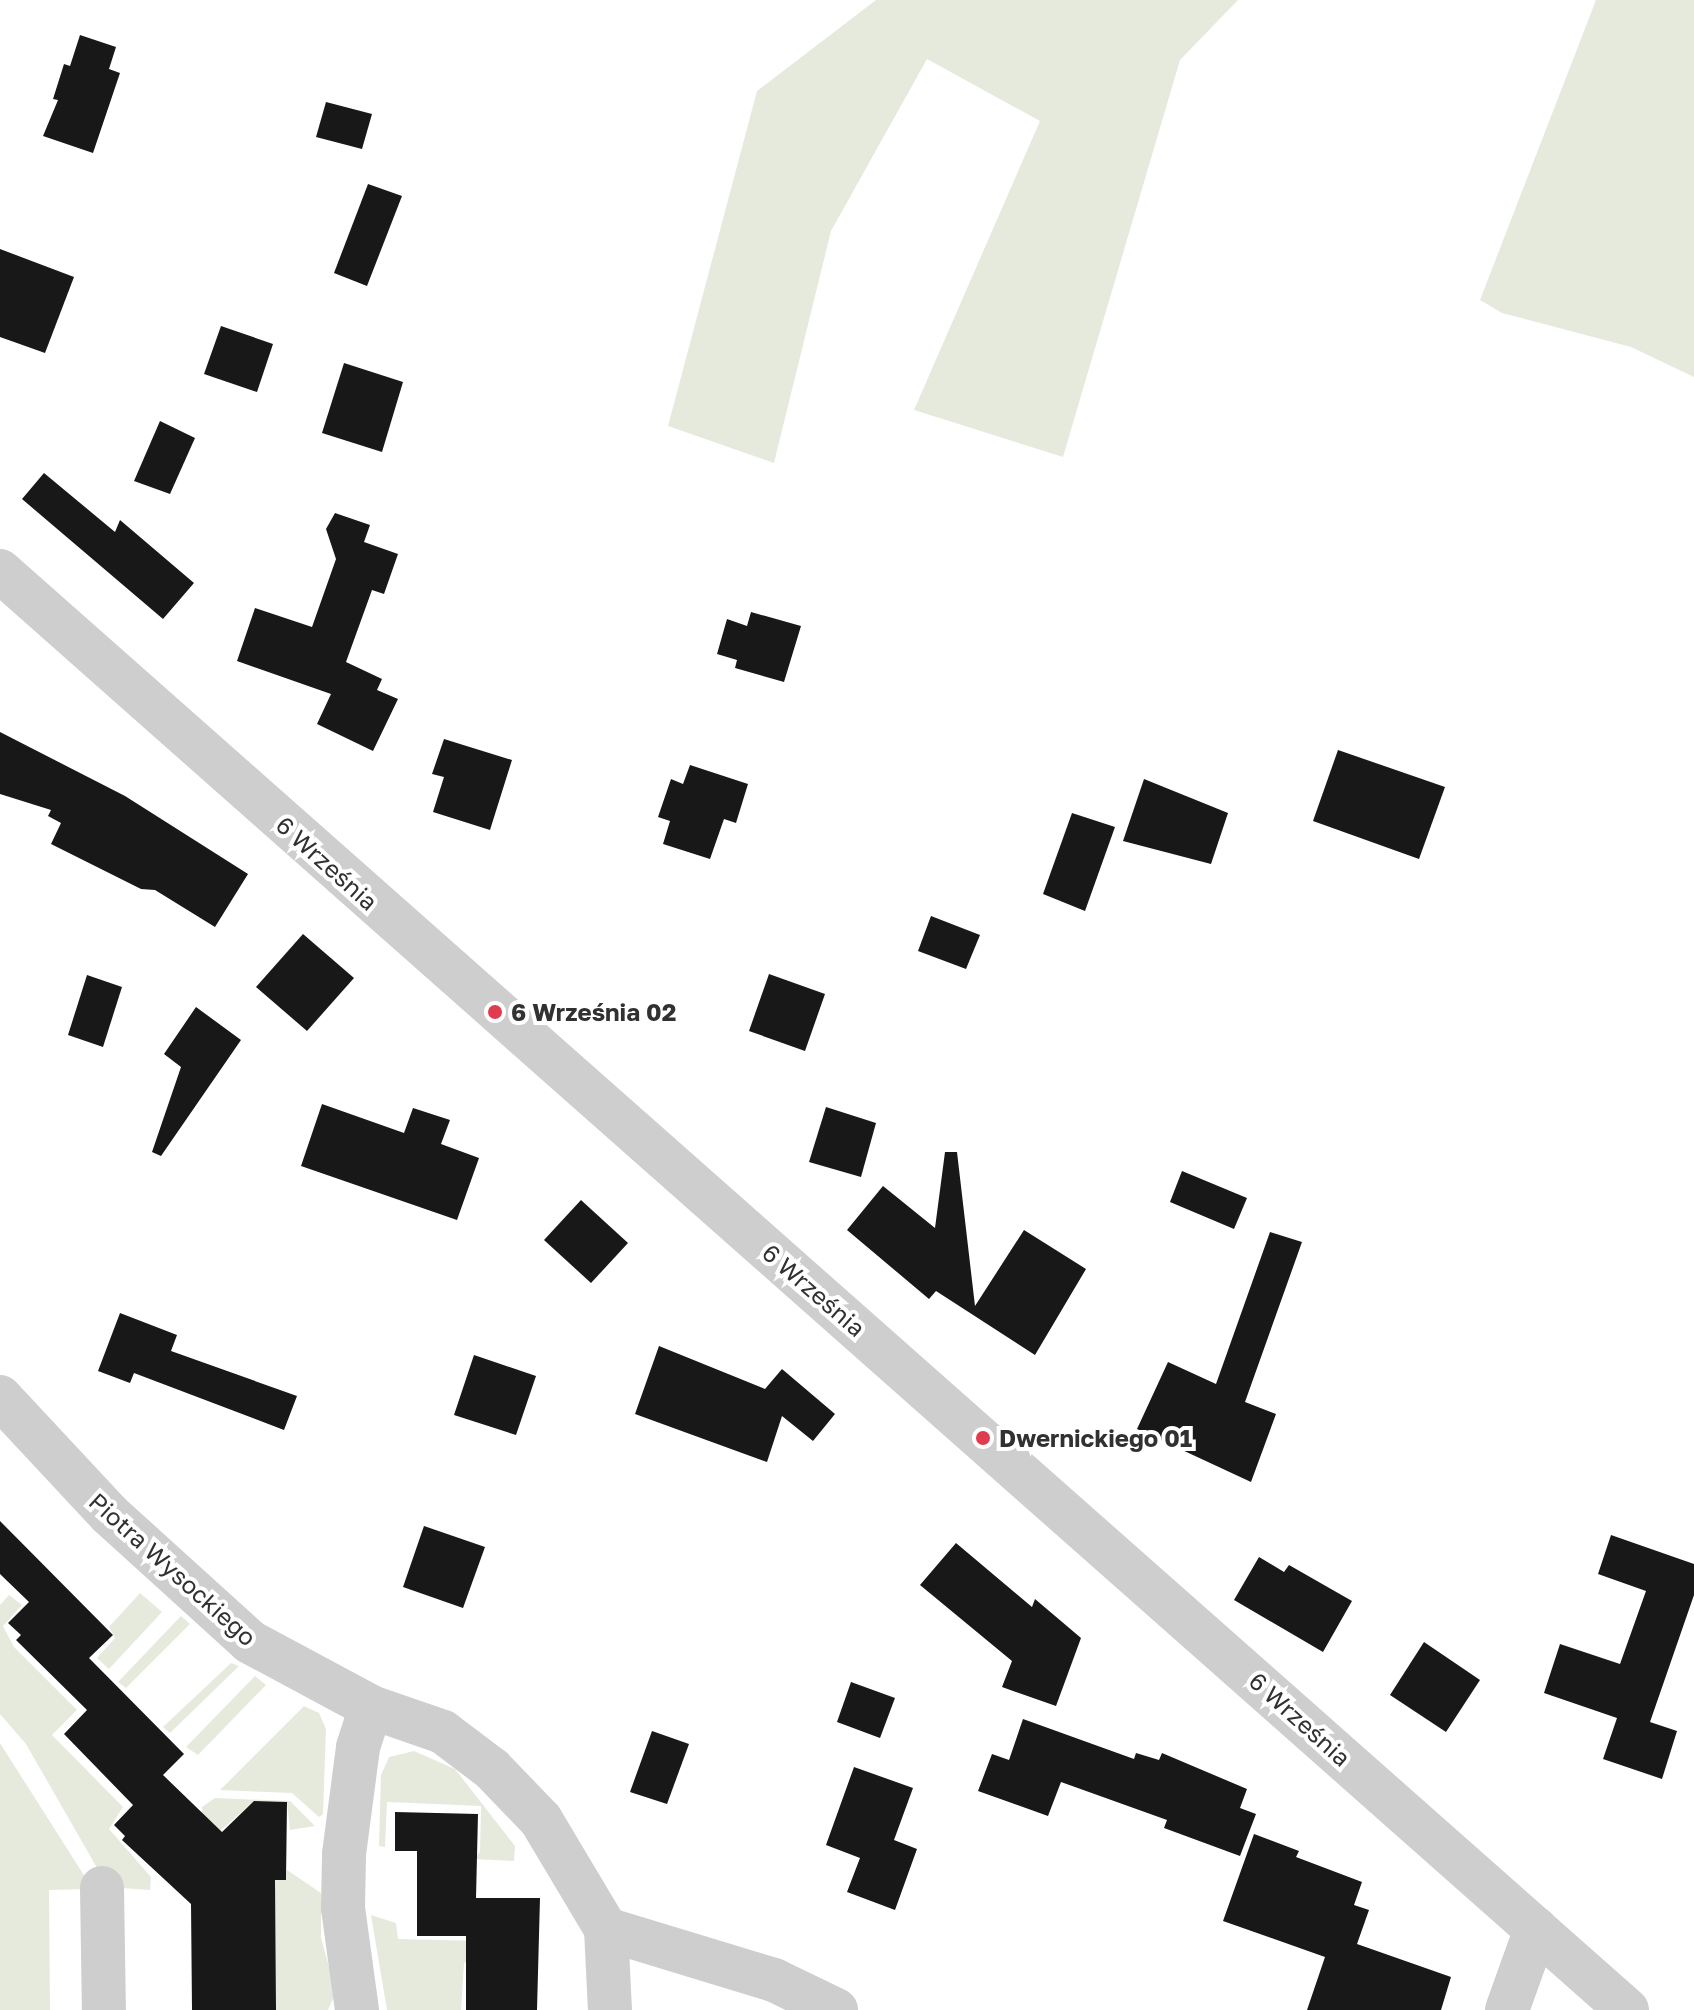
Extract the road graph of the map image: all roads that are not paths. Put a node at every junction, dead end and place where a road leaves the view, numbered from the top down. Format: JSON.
{"nodes":[{"id":1,"x":0,"y":571,"type":"edge"},
{"id":2,"x":0,"y":1397,"type":"edge"},
{"id":3,"x":371,"y":1707,"type":"junction"},
{"id":4,"x":102,"y":1888,"type":"dead end"},
{"id":5,"x":606,"y":1929,"type":"junction"},
{"id":6,"x":1536,"y":1929,"type":"junction"},
{"id":7,"x":104,"y":2010,"type":"edge"},
{"id":8,"x":357,"y":2010,"type":"edge"},
{"id":9,"x":610,"y":2010,"type":"edge"},
{"id":10,"x":836,"y":2010,"type":"edge"},
{"id":11,"x":1507,"y":2010,"type":"edge"},
{"id":12,"x":1627,"y":2010,"type":"edge"}],
"edges":[{"from":1,"to":6,"type":"street","name":"6 Września"},
{"from":2,"to":3,"type":"street","name":"Piotra Wysockiego"},
{"from":3,"to":5,"type":"street","name":"Piotra Wysockiego"},
{"from":3,"to":8,"type":"street"},
{"from":4,"to":7,"type":"street"},
{"from":5,"to":9,"type":"street","name":"Piotra Wysockiego"},
{"from":5,"to":10,"type":"street"},
{"from":6,"to":11,"type":"street"},
{"from":6,"to":12,"type":"street","name":"6 Września"}]}
